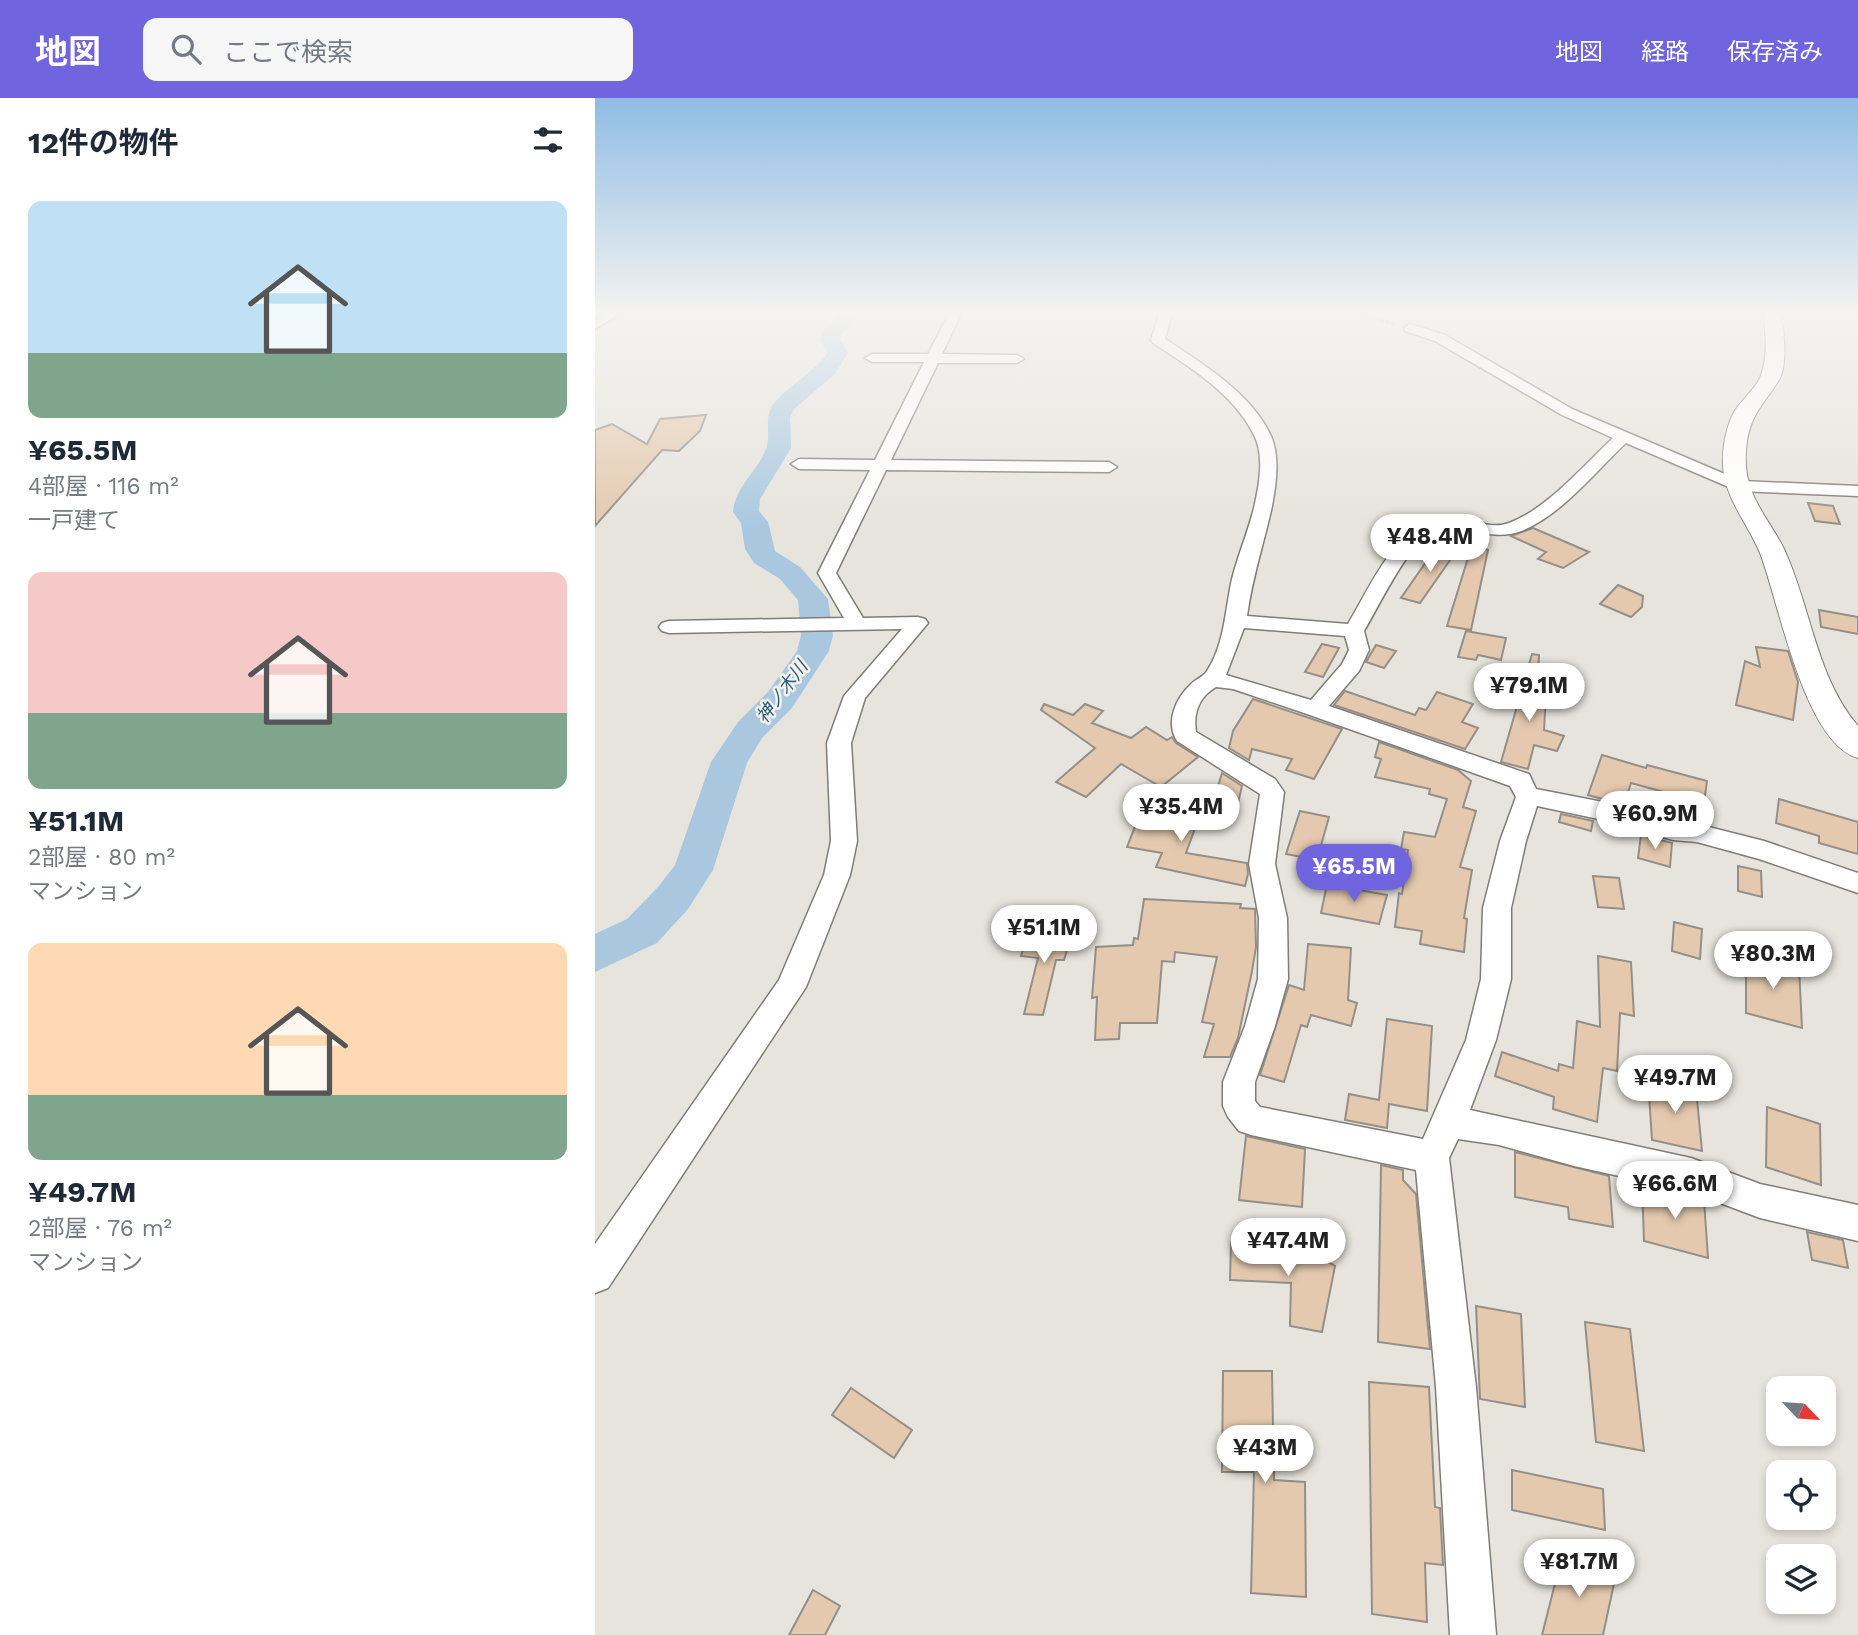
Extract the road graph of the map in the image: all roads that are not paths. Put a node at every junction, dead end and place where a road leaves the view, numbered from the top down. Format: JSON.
{"nodes":[{"id":1,"x":920,"y":384,"type":"edge"},
{"id":2,"x":1219,"y":384,"type":"edge"},
{"id":3,"x":1518,"y":384,"type":"edge"},
{"id":4,"x":1766,"y":384,"type":"edge"},
{"id":5,"x":1622,"y":438,"type":"junction"},
{"id":6,"x":799,"y":464,"type":"dead end"},
{"id":7,"x":879,"y":465,"type":"junction"},
{"id":8,"x":1109,"y":467,"type":"dead end"},
{"id":9,"x":1738,"y":486,"type":"junction"},
{"id":10,"x":1858,"y":491,"type":"edge"},
{"id":11,"x":1236,"y":621,"type":"junction"},
{"id":12,"x":857,"y":624,"type":"junction"},
{"id":13,"x":669,"y":627,"type":"dead end"},
{"id":14,"x":1354,"y":631,"type":"junction"},
{"id":15,"x":1213,"y":680,"type":"junction"},
{"id":16,"x":1315,"y":709,"type":"junction"},
{"id":17,"x":1858,"y":747,"type":"edge"},
{"id":18,"x":1528,"y":797,"type":"junction"},
{"id":19,"x":1858,"y":884,"type":"edge"},
{"id":20,"x":1449,"y":1122,"type":"junction"},
{"id":21,"x":1432,"y":1157,"type":"junction"},
{"id":22,"x":1858,"y":1223,"type":"edge"},
{"id":23,"x":595,"y":1275,"type":"edge"},
{"id":24,"x":1473,"y":1635,"type":"edge"}],
"edges":[{"from":1,"to":7,"type":"street"},
{"from":2,"to":11,"type":"street"},
{"from":3,"to":5,"type":"street"},
{"from":4,"to":9,"type":"street"},
{"from":5,"to":9,"type":"street"},
{"from":5,"to":14,"type":"street"},
{"from":6,"to":7,"type":"street"},
{"from":7,"to":8,"type":"street"},
{"from":7,"to":12,"type":"street"},
{"from":9,"to":10,"type":"street"},
{"from":9,"to":17,"type":"street"},
{"from":11,"to":14,"type":"street"},
{"from":11,"to":15,"type":"street"},
{"from":12,"to":13,"type":"street"},
{"from":12,"to":23,"type":"street"},
{"from":14,"to":16,"type":"street"},
{"from":15,"to":16,"type":"street"},
{"from":15,"to":21,"type":"street"},
{"from":16,"to":18,"type":"street"},
{"from":18,"to":19,"type":"street"},
{"from":18,"to":20,"type":"street"},
{"from":20,"to":21,"type":"street"},
{"from":20,"to":22,"type":"street"},
{"from":21,"to":24,"type":"street"}]}
